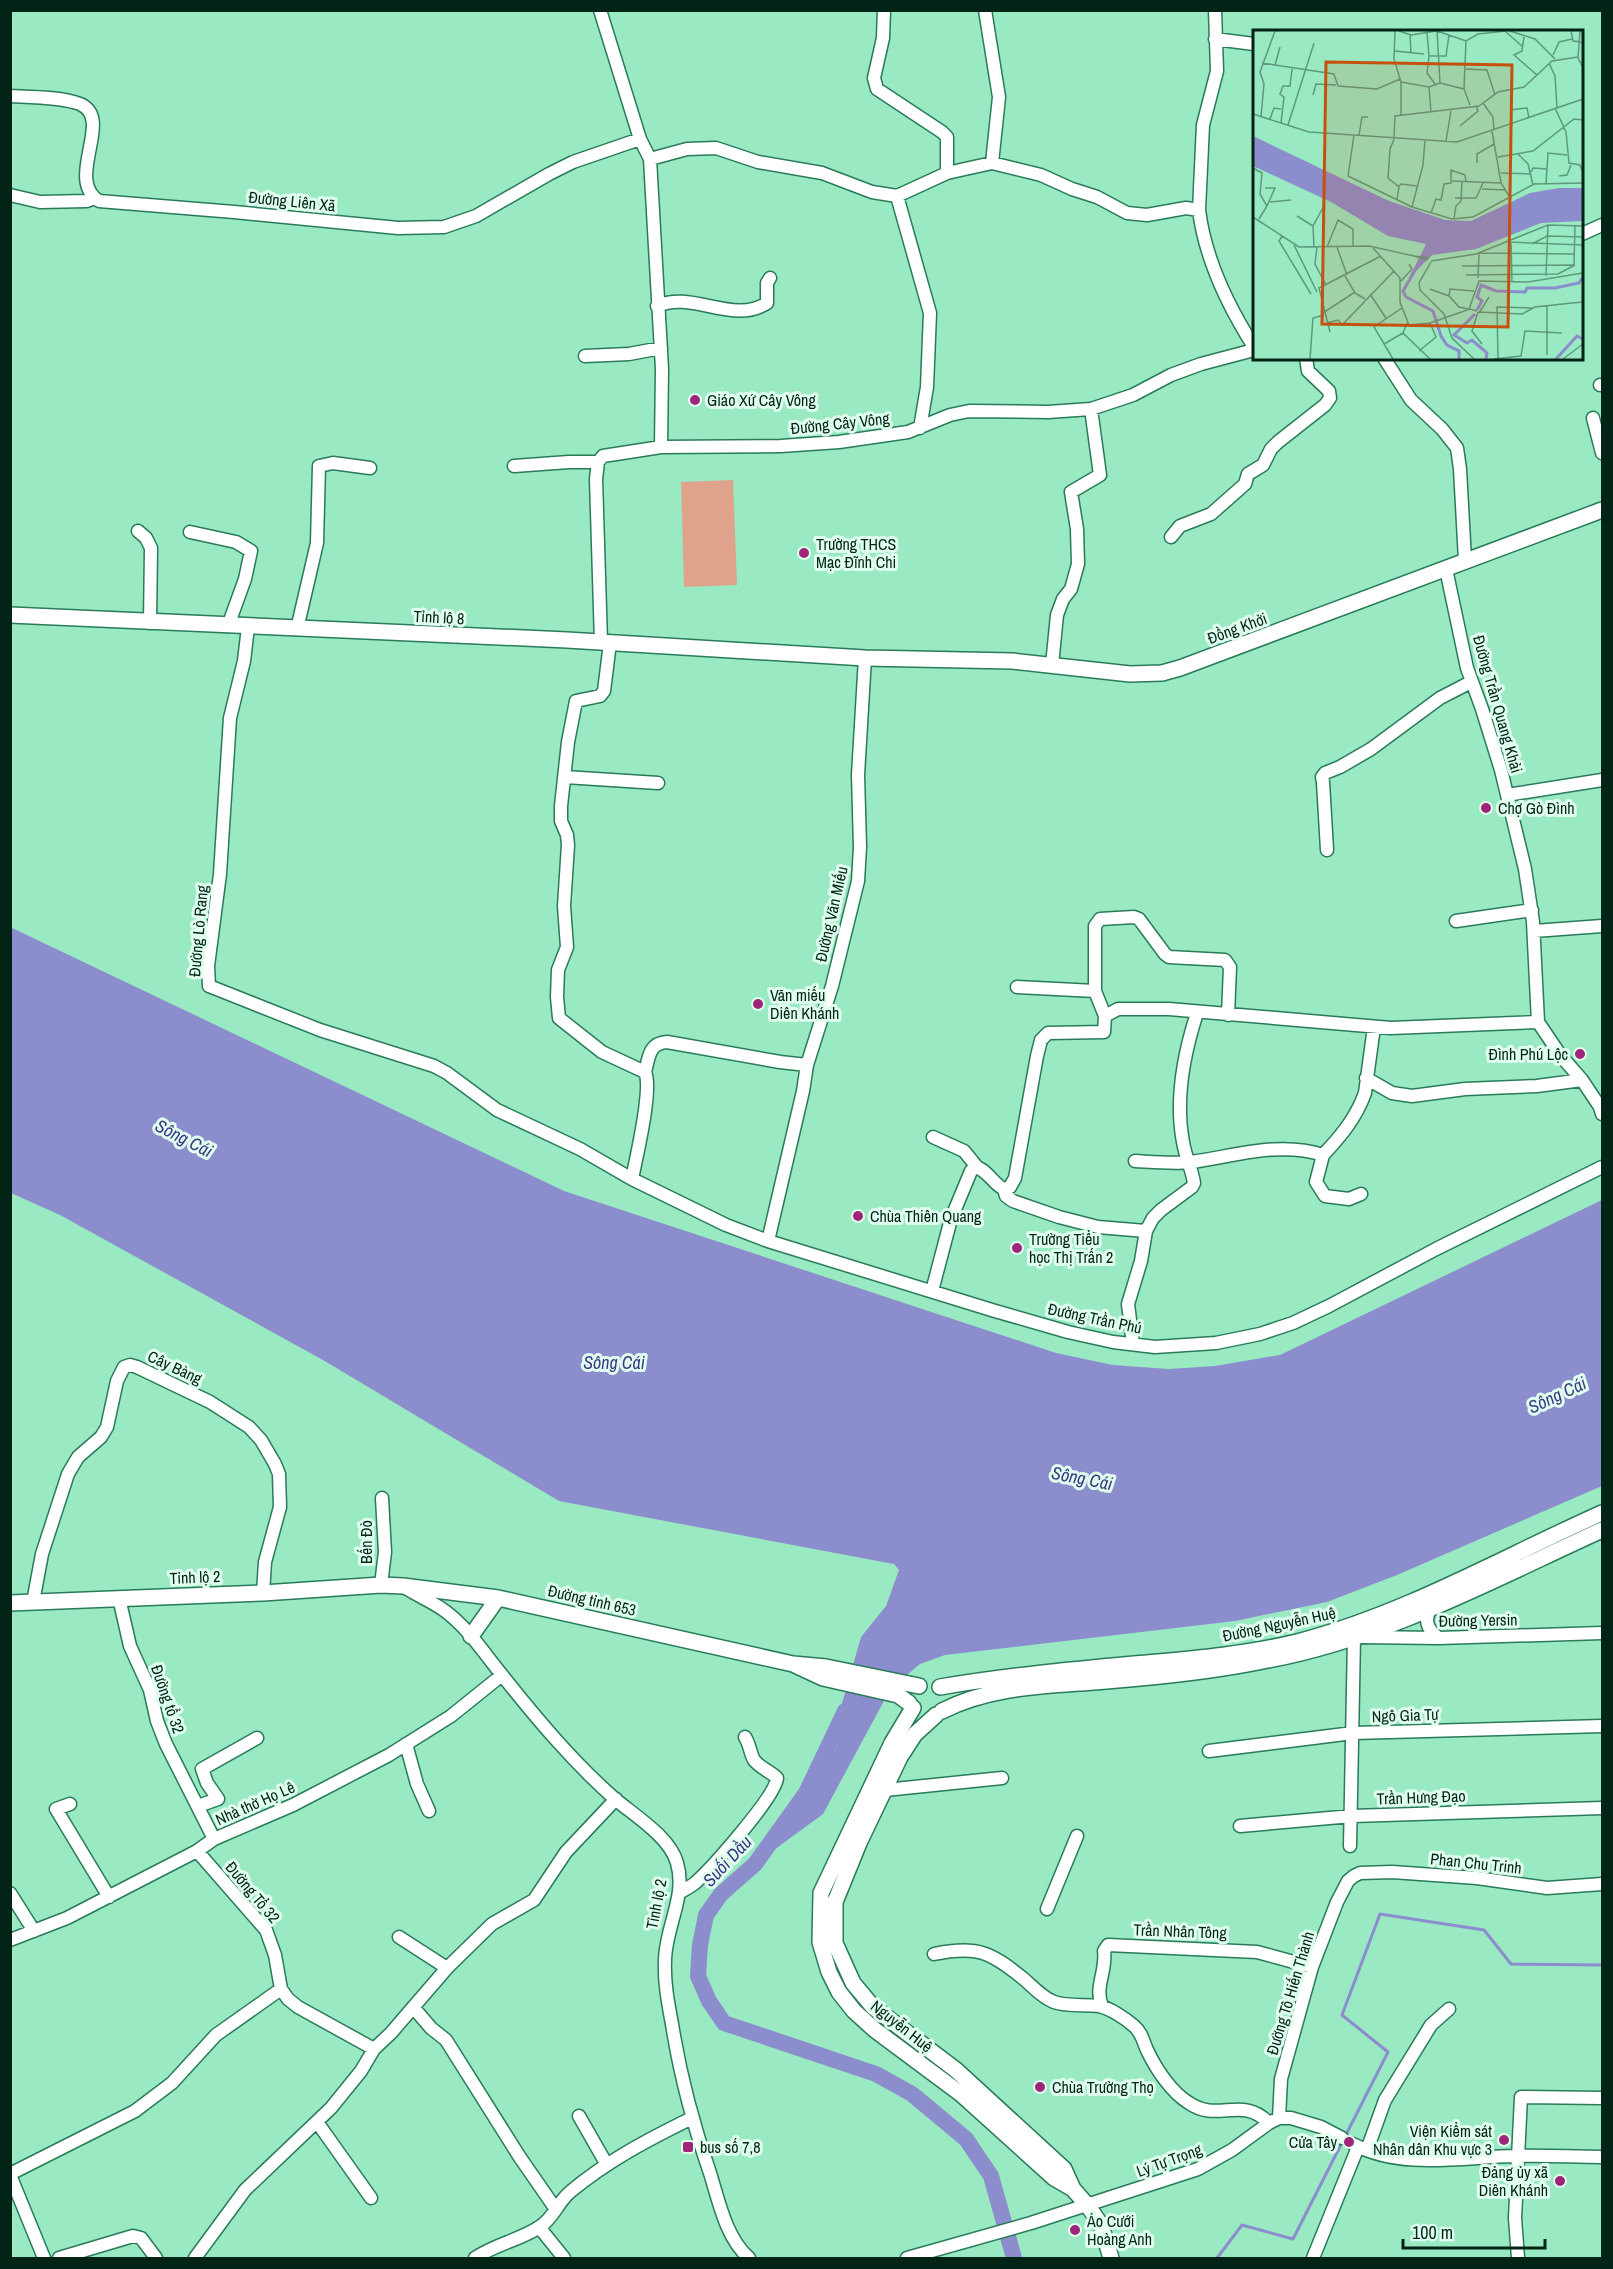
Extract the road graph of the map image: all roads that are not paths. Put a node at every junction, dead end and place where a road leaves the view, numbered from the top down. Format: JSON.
{"nodes":[{"id":1,"x":600,"y":10,"type":"edge"},
{"id":2,"x":884,"y":10,"type":"edge"},
{"id":3,"x":985,"y":10,"type":"edge"},
{"id":4,"x":1215,"y":10,"type":"edge"},
{"id":5,"x":1215,"y":39,"type":"junction"},
{"id":6,"x":1253,"y":44,"type":"edge"},
{"id":7,"x":10,"y":96,"type":"edge"},
{"id":8,"x":640,"y":139,"type":"junction"},
{"id":9,"x":650,"y":159,"type":"junction"},
{"id":10,"x":992,"y":163,"type":"junction"},
{"id":11,"x":947,"y":173,"type":"junction"},
{"id":12,"x":10,"y":195,"type":"edge"},
{"id":13,"x":897,"y":196,"type":"junction"},
{"id":14,"x":95,"y":198,"type":"junction"},
{"id":15,"x":1198,"y":210,"type":"junction"},
{"id":16,"x":1602,"y":225,"type":"edge"},
{"id":17,"x":1583,"y":233,"type":"edge"},
{"id":18,"x":770,"y":278,"type":"dead end"},
{"id":19,"x":657,"y":306,"type":"junction"},
{"id":20,"x":1253,"y":346,"type":"edge"},
{"id":21,"x":661,"y":348,"type":"junction"},
{"id":22,"x":1253,"y":348,"type":"edge"},
{"id":23,"x":585,"y":356,"type":"dead end"},
{"id":24,"x":1306,"y":360,"type":"edge"},
{"id":25,"x":1385,"y":360,"type":"edge"},
{"id":26,"x":1091,"y":409,"type":"junction"},
{"id":27,"x":1593,"y":418,"type":"dead end"},
{"id":28,"x":920,"y":428,"type":"junction"},
{"id":29,"x":661,"y":447,"type":"junction"},
{"id":30,"x":1602,"y":453,"type":"edge"},
{"id":31,"x":598,"y":462,"type":"junction"},
{"id":32,"x":514,"y":466,"type":"dead end"},
{"id":33,"x":370,"y":468,"type":"dead end"},
{"id":34,"x":1602,"y":510,"type":"edge"},
{"id":35,"x":138,"y":531,"type":"dead end"},
{"id":36,"x":190,"y":532,"type":"dead end"},
{"id":37,"x":1171,"y":537,"type":"dead end"},
{"id":38,"x":1465,"y":560,"type":"junction"},
{"id":39,"x":1446,"y":569,"type":"junction"},
{"id":40,"x":10,"y":615,"type":"edge"},
{"id":41,"x":150,"y":623,"type":"junction"},
{"id":42,"x":228,"y":626,"type":"junction"},
{"id":43,"x":248,"y":627,"type":"junction"},
{"id":44,"x":297,"y":629,"type":"junction"},
{"id":45,"x":605,"y":643,"type":"junction"},
{"id":46,"x":865,"y":658,"type":"junction"},
{"id":47,"x":1052,"y":664,"type":"junction"},
{"id":48,"x":1471,"y":682,"type":"junction"},
{"id":49,"x":565,"y":777,"type":"junction"},
{"id":50,"x":1602,"y":780,"type":"edge"},
{"id":51,"x":658,"y":783,"type":"dead end"},
{"id":52,"x":1507,"y":795,"type":"junction"},
{"id":53,"x":1327,"y":850,"type":"dead end"},
{"id":54,"x":1532,"y":910,"type":"junction"},
{"id":55,"x":1456,"y":921,"type":"dead end"},
{"id":56,"x":1602,"y":926,"type":"edge"},
{"id":57,"x":1534,"y":931,"type":"junction"},
{"id":58,"x":1017,"y":987,"type":"dead end"},
{"id":59,"x":1095,"y":991,"type":"junction"},
{"id":60,"x":1197,"y":1012,"type":"junction"},
{"id":61,"x":1228,"y":1015,"type":"junction"},
{"id":62,"x":1106,"y":1016,"type":"junction"},
{"id":63,"x":1539,"y":1022,"type":"junction"},
{"id":64,"x":1374,"y":1027,"type":"junction"},
{"id":65,"x":807,"y":1065,"type":"junction"},
{"id":66,"x":447,"y":1072,"type":"joint"},
{"id":67,"x":645,"y":1072,"type":"junction"},
{"id":68,"x":1366,"y":1078,"type":"junction"},
{"id":69,"x":1582,"y":1080,"type":"junction"},
{"id":70,"x":1602,"y":1113,"type":"edge"},
{"id":71,"x":933,"y":1137,"type":"dead end"},
{"id":72,"x":1323,"y":1155,"type":"junction"},
{"id":73,"x":1135,"y":1161,"type":"dead end"},
{"id":74,"x":1188,"y":1162,"type":"junction"},
{"id":75,"x":977,"y":1167,"type":"junction"},
{"id":76,"x":1602,"y":1167,"type":"edge"},
{"id":77,"x":632,"y":1179,"type":"junction"},
{"id":78,"x":1004,"y":1189,"type":"junction"},
{"id":79,"x":1361,"y":1194,"type":"dead end"},
{"id":80,"x":1146,"y":1231,"type":"junction"},
{"id":81,"x":768,"y":1241,"type":"junction"},
{"id":82,"x":932,"y":1291,"type":"junction"},
{"id":83,"x":1133,"y":1344,"type":"junction"},
{"id":84,"x":382,"y":1498,"type":"dead end"},
{"id":85,"x":1601,"y":1517,"type":"edge"},
{"id":86,"x":1602,"y":1530,"type":"edge"},
{"id":87,"x":381,"y":1585,"type":"junction"},
{"id":88,"x":403,"y":1586,"type":"junction"},
{"id":89,"x":263,"y":1593,"type":"junction"},
{"id":90,"x":119,"y":1598,"type":"junction"},
{"id":91,"x":498,"y":1598,"type":"junction"},
{"id":92,"x":33,"y":1602,"type":"junction"},
{"id":93,"x":10,"y":1603,"type":"edge"},
{"id":94,"x":1432,"y":1607,"type":"junction"},
{"id":95,"x":1352,"y":1632,"type":"junction"},
{"id":96,"x":1602,"y":1633,"type":"edge"},
{"id":97,"x":471,"y":1636,"type":"junction"},
{"id":98,"x":1439,"y":1638,"type":"junction"},
{"id":99,"x":1123,"y":1672,"type":"junction"},
{"id":100,"x":502,"y":1675,"type":"junction"},
{"id":101,"x":919,"y":1686,"type":"junction"},
{"id":102,"x":893,"y":1687,"type":"junction"},
{"id":103,"x":940,"y":1687,"type":"junction"},
{"id":104,"x":911,"y":1705,"type":"junction"},
{"id":105,"x":939,"y":1713,"type":"junction"},
{"id":106,"x":1602,"y":1726,"type":"edge"},
{"id":107,"x":1353,"y":1733,"type":"junction"},
{"id":108,"x":745,"y":1737,"type":"dead end"},
{"id":109,"x":256,"y":1738,"type":"dead end"},
{"id":110,"x":406,"y":1744,"type":"junction"},
{"id":111,"x":1209,"y":1751,"type":"dead end"},
{"id":112,"x":1002,"y":1778,"type":"dead end"},
{"id":113,"x":885,"y":1790,"type":"junction"},
{"id":114,"x":616,"y":1799,"type":"junction"},
{"id":115,"x":70,"y":1804,"type":"dead end"},
{"id":116,"x":198,"y":1806,"type":"junction"},
{"id":117,"x":1602,"y":1808,"type":"edge"},
{"id":118,"x":429,"y":1811,"type":"dead end"},
{"id":119,"x":1352,"y":1816,"type":"junction"},
{"id":120,"x":1240,"y":1827,"type":"dead end"},
{"id":121,"x":1077,"y":1836,"type":"dead end"},
{"id":122,"x":214,"y":1839,"type":"junction"},
{"id":123,"x":853,"y":1840,"type":"junction"},
{"id":124,"x":1350,"y":1846,"type":"dead end"},
{"id":125,"x":197,"y":1851,"type":"junction"},
{"id":126,"x":1348,"y":1881,"type":"joint"},
{"id":127,"x":1602,"y":1884,"type":"edge"},
{"id":128,"x":10,"y":1893,"type":"edge"},
{"id":129,"x":679,"y":1893,"type":"junction"},
{"id":130,"x":109,"y":1897,"type":"junction"},
{"id":131,"x":1047,"y":1909,"type":"dead end"},
{"id":132,"x":34,"y":1931,"type":"junction"},
{"id":133,"x":399,"y":1937,"type":"dead end"},
{"id":134,"x":10,"y":1940,"type":"edge"},
{"id":135,"x":934,"y":1954,"type":"dead end"},
{"id":136,"x":1312,"y":1967,"type":"junction"},
{"id":137,"x":447,"y":1968,"type":"junction"},
{"id":138,"x":281,"y":1989,"type":"junction"},
{"id":139,"x":1102,"y":2006,"type":"junction"},
{"id":140,"x":412,"y":2007,"type":"junction"},
{"id":141,"x":1449,"y":2009,"type":"dead end"},
{"id":142,"x":374,"y":2049,"type":"junction"},
{"id":143,"x":1602,"y":2098,"type":"edge"},
{"id":144,"x":579,"y":2116,"type":"dead end"},
{"id":145,"x":692,"y":2118,"type":"junction"},
{"id":146,"x":1274,"y":2120,"type":"junction"},
{"id":147,"x":317,"y":2122,"type":"junction"},
{"id":148,"x":1355,"y":2145,"type":"junction"},
{"id":149,"x":1517,"y":2156,"type":"junction"},
{"id":150,"x":1602,"y":2157,"type":"edge"},
{"id":151,"x":607,"y":2165,"type":"junction"},
{"id":152,"x":10,"y":2175,"type":"edge"},
{"id":153,"x":13,"y":2191,"type":"edge"},
{"id":154,"x":370,"y":2198,"type":"dead end"},
{"id":155,"x":1088,"y":2206,"type":"junction"},
{"id":156,"x":555,"y":2208,"type":"junction"},
{"id":157,"x":539,"y":2227,"type":"junction"},
{"id":158,"x":942,"y":2255,"type":"edge"},
{"id":159,"x":743,"y":2256,"type":"edge"},
{"id":160,"x":44,"y":2259,"type":"edge"},
{"id":161,"x":59,"y":2259,"type":"edge"},
{"id":162,"x":156,"y":2259,"type":"edge"},
{"id":163,"x":195,"y":2259,"type":"edge"},
{"id":164,"x":475,"y":2259,"type":"edge"},
{"id":165,"x":564,"y":2259,"type":"edge"},
{"id":166,"x":907,"y":2259,"type":"edge"},
{"id":167,"x":1111,"y":2259,"type":"edge"},
{"id":168,"x":1312,"y":2259,"type":"edge"},
{"id":169,"x":1518,"y":2259,"type":"edge"}],
"edges":[{"from":1,"to":8,"type":"street"},
{"from":2,"to":11,"type":"street"},
{"from":3,"to":10,"type":"street"},
{"from":4,"to":5,"type":"street"},
{"from":5,"to":6,"type":"street"},
{"from":5,"to":15,"type":"street"},
{"from":7,"to":14,"type":"street"},
{"from":8,"to":9,"type":"street"},
{"from":8,"to":14,"type":"street","name":"Đường Liên Xã"},
{"from":9,"to":13,"type":"street"},
{"from":9,"to":19,"type":"street"},
{"from":10,"to":11,"type":"street"},
{"from":10,"to":15,"type":"street"},
{"from":11,"to":13,"type":"street"},
{"from":12,"to":14,"type":"street","name":"Đường Liên Xã"},
{"from":13,"to":28,"type":"street"},
{"from":15,"to":20,"type":"street"},
{"from":16,"to":17,"type":"street"},
{"from":18,"to":19,"type":"street"},
{"from":19,"to":21,"type":"street"},
{"from":21,"to":23,"type":"street"},
{"from":21,"to":29,"type":"street"},
{"from":22,"to":26,"type":"street","name":"Đường Cây Vông"},
{"from":24,"to":37,"type":"street"},
{"from":25,"to":38,"type":"street"},
{"from":26,"to":28,"type":"street","name":"Đường Cây Vông"},
{"from":26,"to":47,"type":"street"},
{"from":27,"to":30,"type":"street"},
{"from":28,"to":29,"type":"street","name":"Đường Cây Vông"},
{"from":29,"to":31,"type":"street","name":"Đường Cây Vông"},
{"from":31,"to":32,"type":"street"},
{"from":31,"to":45,"type":"street"},
{"from":33,"to":44,"type":"street"},
{"from":34,"to":38,"type":"main road","name":"Đồng Khởi"},
{"from":35,"to":41,"type":"street"},
{"from":36,"to":42,"type":"street"},
{"from":38,"to":39,"type":"main road","name":"Đồng Khởi"},
{"from":39,"to":47,"type":"main road","name":"Đồng Khởi"},
{"from":39,"to":48,"type":"street","name":"Đường Trần Quang Khải"},
{"from":40,"to":41,"type":"main road","name":"Tỉnh lộ 8"},
{"from":41,"to":42,"type":"main road","name":"Tỉnh lộ 8"},
{"from":42,"to":43,"type":"main road","name":"Tỉnh lộ 8"},
{"from":43,"to":44,"type":"main road","name":"Tỉnh lộ 8"},
{"from":43,"to":66,"type":"street","name":"Đường Lò Rang"},
{"from":44,"to":45,"type":"main road","name":"Tỉnh lộ 8"},
{"from":45,"to":46,"type":"main road","name":"Tỉnh lộ 8"},
{"from":45,"to":49,"type":"street"},
{"from":46,"to":47,"type":"main road","name":"Đồng Khởi"},
{"from":46,"to":65,"type":"street","name":"Đường Văn Miếu"},
{"from":48,"to":52,"type":"street","name":"Đường Trần Quang Khải"},
{"from":48,"to":53,"type":"street"},
{"from":49,"to":51,"type":"street"},
{"from":49,"to":67,"type":"street"},
{"from":50,"to":52,"type":"street"},
{"from":52,"to":54,"type":"street","name":"Đường Trần Quang Khải"},
{"from":54,"to":55,"type":"street"},
{"from":54,"to":57,"type":"street","name":"Đường Trần Quang Khải"},
{"from":56,"to":57,"type":"street"},
{"from":57,"to":63,"type":"street","name":"Đường Trần Quang Khải"},
{"from":58,"to":59,"type":"street"},
{"from":59,"to":61,"type":"street"},
{"from":59,"to":62,"type":"street"},
{"from":60,"to":61,"type":"street"},
{"from":60,"to":62,"type":"street"},
{"from":60,"to":74,"type":"street"},
{"from":61,"to":64,"type":"street"},
{"from":62,"to":78,"type":"street"},
{"from":63,"to":64,"type":"street"},
{"from":63,"to":69,"type":"street","name":"Đường Trần Quang Khải"},
{"from":64,"to":68,"type":"street"},
{"from":65,"to":67,"type":"street"},
{"from":65,"to":81,"type":"street","name":"Đường Văn Miếu"},
{"from":66,"to":77,"type":"street","name":"Đường Trần Phú"},
{"from":67,"to":77,"type":"street"},
{"from":68,"to":69,"type":"street"},
{"from":68,"to":72,"type":"street"},
{"from":69,"to":70,"type":"street","name":"Đường Trần Quang Khải"},
{"from":71,"to":75,"type":"street"},
{"from":72,"to":74,"type":"street"},
{"from":72,"to":79,"type":"street"},
{"from":73,"to":74,"type":"street"},
{"from":74,"to":80,"type":"street"},
{"from":75,"to":78,"type":"street"},
{"from":75,"to":82,"type":"street"},
{"from":76,"to":83,"type":"street","name":"Đường Trần Phú"},
{"from":77,"to":81,"type":"street","name":"Đường Trần Phú"},
{"from":78,"to":80,"type":"street"},
{"from":80,"to":83,"type":"street"},
{"from":81,"to":82,"type":"street","name":"Đường Trần Phú"},
{"from":82,"to":83,"type":"street","name":"Đường Trần Phú"},
{"from":84,"to":87,"type":"street","name":"Bến Đò"},
{"from":85,"to":95,"type":"main road","name":"Đường Nguyễn Huệ"},
{"from":86,"to":94,"type":"main road","name":"Đường Nguyễn Huệ"},
{"from":87,"to":88,"type":"main road","name":"Đường tỉnh 653"},
{"from":87,"to":89,"type":"main road","name":"Tỉnh lộ 2"},
{"from":88,"to":91,"type":"main road","name":"Đường tỉnh 653"},
{"from":88,"to":97,"type":"street","name":"Tỉnh lộ 2"},
{"from":89,"to":90,"type":"main road","name":"Tỉnh lộ 2"},
{"from":89,"to":92,"type":"street","name":"Cây Bàng"},
{"from":90,"to":92,"type":"main road","name":"Tỉnh lộ 2"},
{"from":90,"to":116,"type":"street","name":"Đường tổ 32"},
{"from":91,"to":97,"type":"main road"},
{"from":91,"to":102,"type":"main road","name":"Đường tỉnh 653"},
{"from":92,"to":93,"type":"main road","name":"Tỉnh lộ 2"},
{"from":94,"to":95,"type":"main road","name":"Đường Nguyễn Huệ"},
{"from":94,"to":98,"type":"street"},
{"from":95,"to":98,"type":"street","name":"Đường Yersin"},
{"from":95,"to":99,"type":"main road","name":"Đường Nguyễn Huệ"},
{"from":95,"to":107,"type":"street"},
{"from":96,"to":98,"type":"street","name":"Đường Yersin"},
{"from":97,"to":100,"type":"street","name":"Tỉnh lộ 2"},
{"from":99,"to":103,"type":"main road","name":"Đường Nguyễn Huệ"},
{"from":99,"to":105,"type":"main road","name":"Đường Nguyễn Huệ"},
{"from":100,"to":110,"type":"street","name":"Nhà thờ Họ Lê"},
{"from":100,"to":114,"type":"street","name":"Tỉnh lộ 2"},
{"from":101,"to":102,"type":"main road","name":"Đường tỉnh 653"},
{"from":101,"to":103,"type":"main road"},
{"from":101,"to":104,"type":"main road"},
{"from":102,"to":104,"type":"main road","name":"Đường tỉnh 653"},
{"from":103,"to":105,"type":"main road"},
{"from":104,"to":105,"type":"main road"},
{"from":104,"to":123,"type":"main road","name":"Nguyễn Huệ"},
{"from":105,"to":113,"type":"main road","name":"Nguyễn Huệ"},
{"from":106,"to":107,"type":"street","name":"Ngô Gia Tự"},
{"from":107,"to":111,"type":"street","name":"Ngô Gia Tự"},
{"from":107,"to":119,"type":"street"},
{"from":108,"to":129,"type":"street"},
{"from":109,"to":116,"type":"street"},
{"from":110,"to":118,"type":"street"},
{"from":110,"to":122,"type":"street","name":"Nhà thờ Họ Lê"},
{"from":112,"to":113,"type":"street"},
{"from":113,"to":123,"type":"main road","name":"Nguyễn Huệ"},
{"from":114,"to":129,"type":"street","name":"Tỉnh lộ 2"},
{"from":114,"to":137,"type":"street"},
{"from":115,"to":130,"type":"street"},
{"from":116,"to":122,"type":"street","name":"Đường tổ 32"},
{"from":117,"to":119,"type":"street","name":"Trần Hưng Đạo"},
{"from":119,"to":120,"type":"street","name":"Trần Hưng Đạo"},
{"from":119,"to":124,"type":"street"},
{"from":121,"to":131,"type":"street"},
{"from":122,"to":125,"type":"street","name":"Nhà thờ Họ Lê"},
{"from":123,"to":155,"type":"main road","name":"Nguyễn Huệ"},
{"from":125,"to":130,"type":"street","name":"Nhà thờ Họ Lê"},
{"from":125,"to":138,"type":"street","name":"Đường Tổ 32"},
{"from":126,"to":127,"type":"street","name":"Phan Chu Trinh"},
{"from":126,"to":136,"type":"street","name":"Đường Tô Hiến Thành"},
{"from":128,"to":132,"type":"street"},
{"from":129,"to":145,"type":"street","name":"Tỉnh lộ 2"},
{"from":130,"to":132,"type":"street","name":"Nhà thờ Họ Lê"},
{"from":132,"to":134,"type":"street","name":"Nhà thờ Họ Lê"},
{"from":133,"to":137,"type":"street"},
{"from":135,"to":139,"type":"street"},
{"from":136,"to":139,"type":"street","name":"Trần Nhân Tông"},
{"from":136,"to":146,"type":"street","name":"Đường Tô Hiến Thành"},
{"from":137,"to":140,"type":"street"},
{"from":138,"to":142,"type":"street"},
{"from":138,"to":152,"type":"street"},
{"from":139,"to":146,"type":"street"},
{"from":140,"to":142,"type":"street"},
{"from":140,"to":156,"type":"street"},
{"from":141,"to":148,"type":"street"},
{"from":142,"to":147,"type":"street"},
{"from":143,"to":149,"type":"street"},
{"from":144,"to":151,"type":"street"},
{"from":145,"to":151,"type":"street"},
{"from":145,"to":159,"type":"street","name":"Tỉnh lộ 2"},
{"from":146,"to":148,"type":"street"},
{"from":146,"to":155,"type":"street","name":"Lý Tự Trọng"},
{"from":147,"to":154,"type":"street"},
{"from":147,"to":163,"type":"street"},
{"from":148,"to":149,"type":"street"},
{"from":148,"to":168,"type":"street"},
{"from":149,"to":150,"type":"street"},
{"from":149,"to":169,"type":"street"},
{"from":151,"to":156,"type":"street"},
{"from":152,"to":153,"type":"street"},
{"from":153,"to":160,"type":"street"},
{"from":155,"to":158,"type":"street","name":"Lý Tự Trọng"},
{"from":155,"to":167,"type":"main road","name":"Nguyễn Huệ"},
{"from":156,"to":157,"type":"street"},
{"from":157,"to":164,"type":"street"},
{"from":157,"to":165,"type":"street"},
{"from":158,"to":166,"type":"street"},
{"from":161,"to":162,"type":"street"}]}
